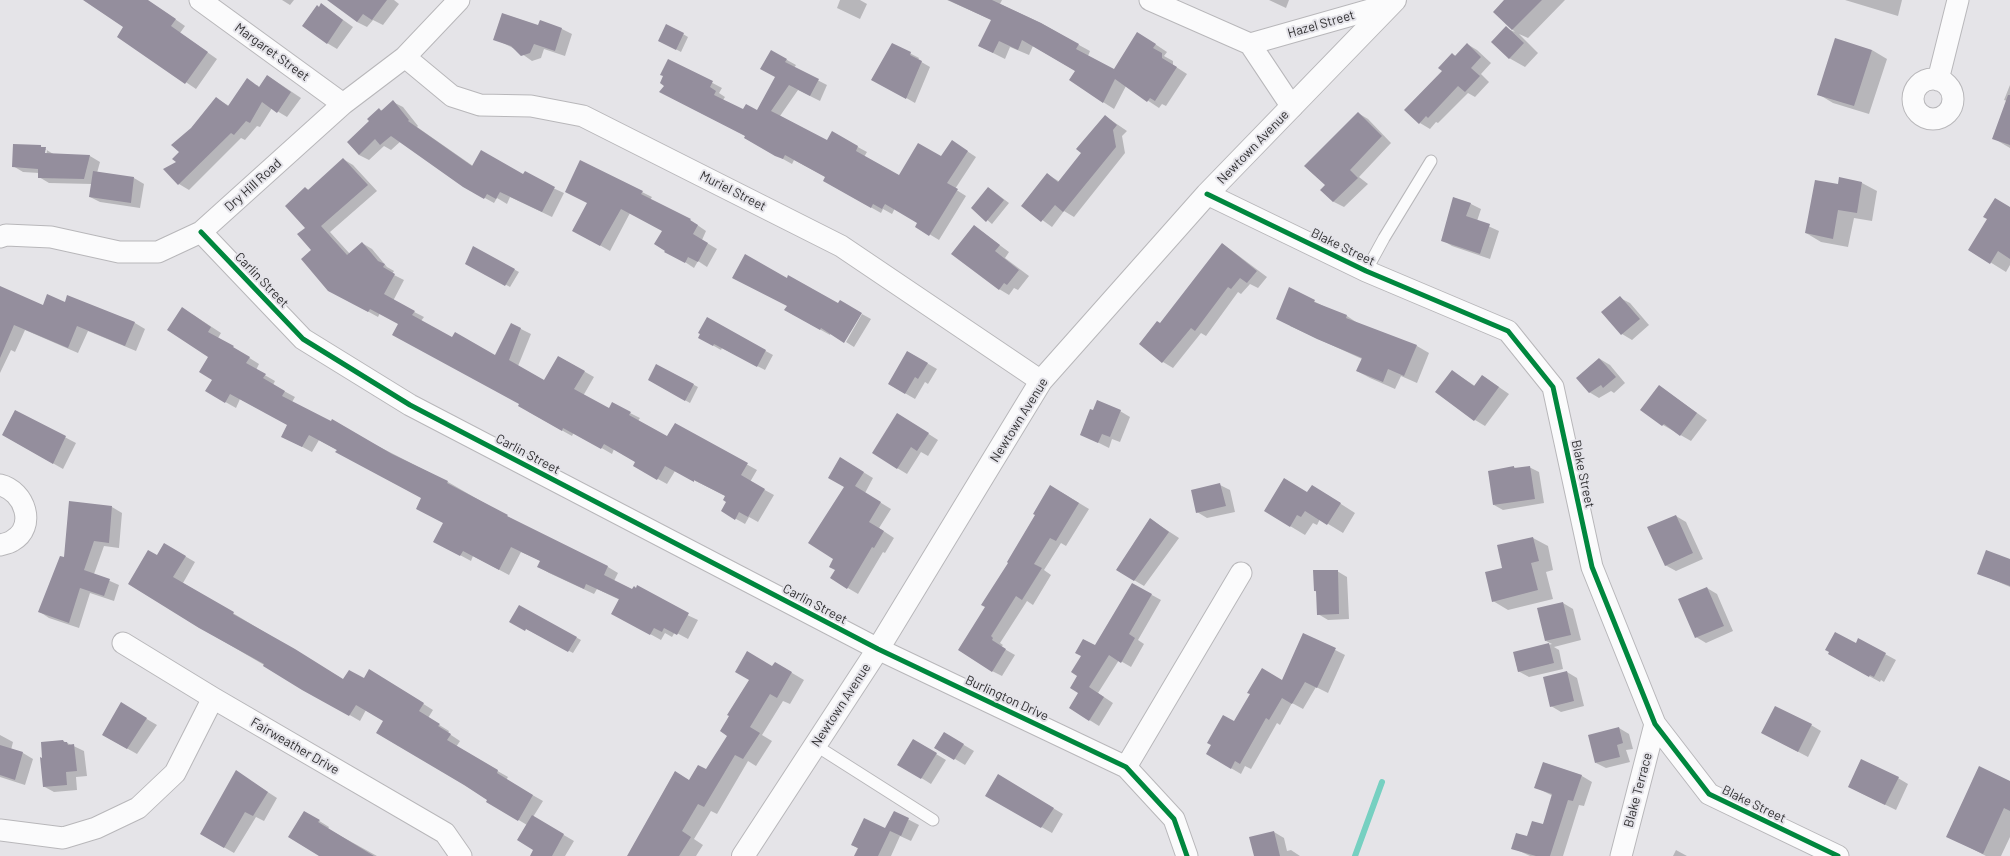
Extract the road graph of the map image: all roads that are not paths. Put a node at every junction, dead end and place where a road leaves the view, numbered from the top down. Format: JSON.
{"nodes":[{"id":1,"x":200,"y":0,"type":"edge"},
{"id":2,"x":459,"y":0,"type":"edge"},
{"id":3,"x":1150,"y":0,"type":"edge"},
{"id":4,"x":1958,"y":0,"type":"edge"},
{"id":5,"x":1393,"y":2,"type":"edge"},
{"id":6,"x":1250,"y":44,"type":"junction"},
{"id":7,"x":405,"y":57,"type":"junction"},
{"id":8,"x":1938,"y":80,"type":"dead end"},
{"id":9,"x":343,"y":104,"type":"junction"},
{"id":10,"x":1292,"y":107,"type":"junction"},
{"id":11,"x":1431,"y":161,"type":"dead end"},
{"id":12,"x":1207,"y":194,"type":"junction"},
{"id":13,"x":201,"y":232,"type":"junction"},
{"id":14,"x":0,"y":237,"type":"edge"},
{"id":15,"x":1366,"y":271,"type":"junction"},
{"id":16,"x":1041,"y":381,"type":"junction"},
{"id":17,"x":0,"y":485,"type":"edge"},
{"id":18,"x":0,"y":545,"type":"edge"},
{"id":19,"x":1241,"y":573,"type":"dead end"},
{"id":20,"x":123,"y":642,"type":"dead end"},
{"id":21,"x":878,"y":649,"type":"junction"},
{"id":22,"x":213,"y":698,"type":"junction"},
{"id":23,"x":1655,"y":724,"type":"junction"},
{"id":24,"x":815,"y":745,"type":"junction"},
{"id":25,"x":1126,"y":767,"type":"junction"},
{"id":26,"x":932,"y":820,"type":"dead end"},
{"id":27,"x":0,"y":830,"type":"edge"},
{"id":28,"x":461,"y":856,"type":"edge"},
{"id":29,"x":743,"y":856,"type":"edge"},
{"id":30,"x":1187,"y":856,"type":"edge"},
{"id":31,"x":1621,"y":856,"type":"edge"},
{"id":32,"x":1838,"y":856,"type":"edge"}],
"edges":[{"from":1,"to":9,"type":"street","name":"Margaret Street"},
{"from":2,"to":7,"type":"street","name":"Dry Hill Road"},
{"from":3,"to":6,"type":"street"},
{"from":4,"to":8,"type":"street"},
{"from":5,"to":6,"type":"street","name":"Hazel Street"},
{"from":5,"to":10,"type":"main road","name":"Newtown Avenue"},
{"from":6,"to":10,"type":"street"},
{"from":7,"to":9,"type":"street","name":"Dry Hill Road"},
{"from":7,"to":16,"type":"street","name":"Muriel Street"},
{"from":9,"to":13,"type":"street","name":"Dry Hill Road"},
{"from":10,"to":12,"type":"main road","name":"Newtown Avenue"},
{"from":11,"to":15,"type":"lane"},
{"from":12,"to":15,"type":"street","name":"Blake Street"},
{"from":12,"to":16,"type":"main road","name":"Newtown Avenue"},
{"from":13,"to":14,"type":"street","name":"Dry Hill Road"},
{"from":13,"to":21,"type":"street","name":"Carlin Street"},
{"from":15,"to":23,"type":"street","name":"Blake Street"},
{"from":16,"to":21,"type":"main road","name":"Newtown Avenue"},
{"from":17,"to":18,"type":"street"},
{"from":19,"to":25,"type":"street"},
{"from":20,"to":22,"type":"street","name":"Fairweather Drive"},
{"from":21,"to":24,"type":"main road","name":"Newtown Avenue"},
{"from":21,"to":25,"type":"street","name":"Burlington Drive"},
{"from":22,"to":27,"type":"street"},
{"from":22,"to":28,"type":"street","name":"Fairweather Drive"},
{"from":23,"to":31,"type":"street","name":"Blake Terrace"},
{"from":23,"to":32,"type":"street","name":"Blake Street"},
{"from":24,"to":26,"type":"lane"},
{"from":24,"to":29,"type":"main road","name":"Newtown Avenue"},
{"from":25,"to":30,"type":"street"}]}
